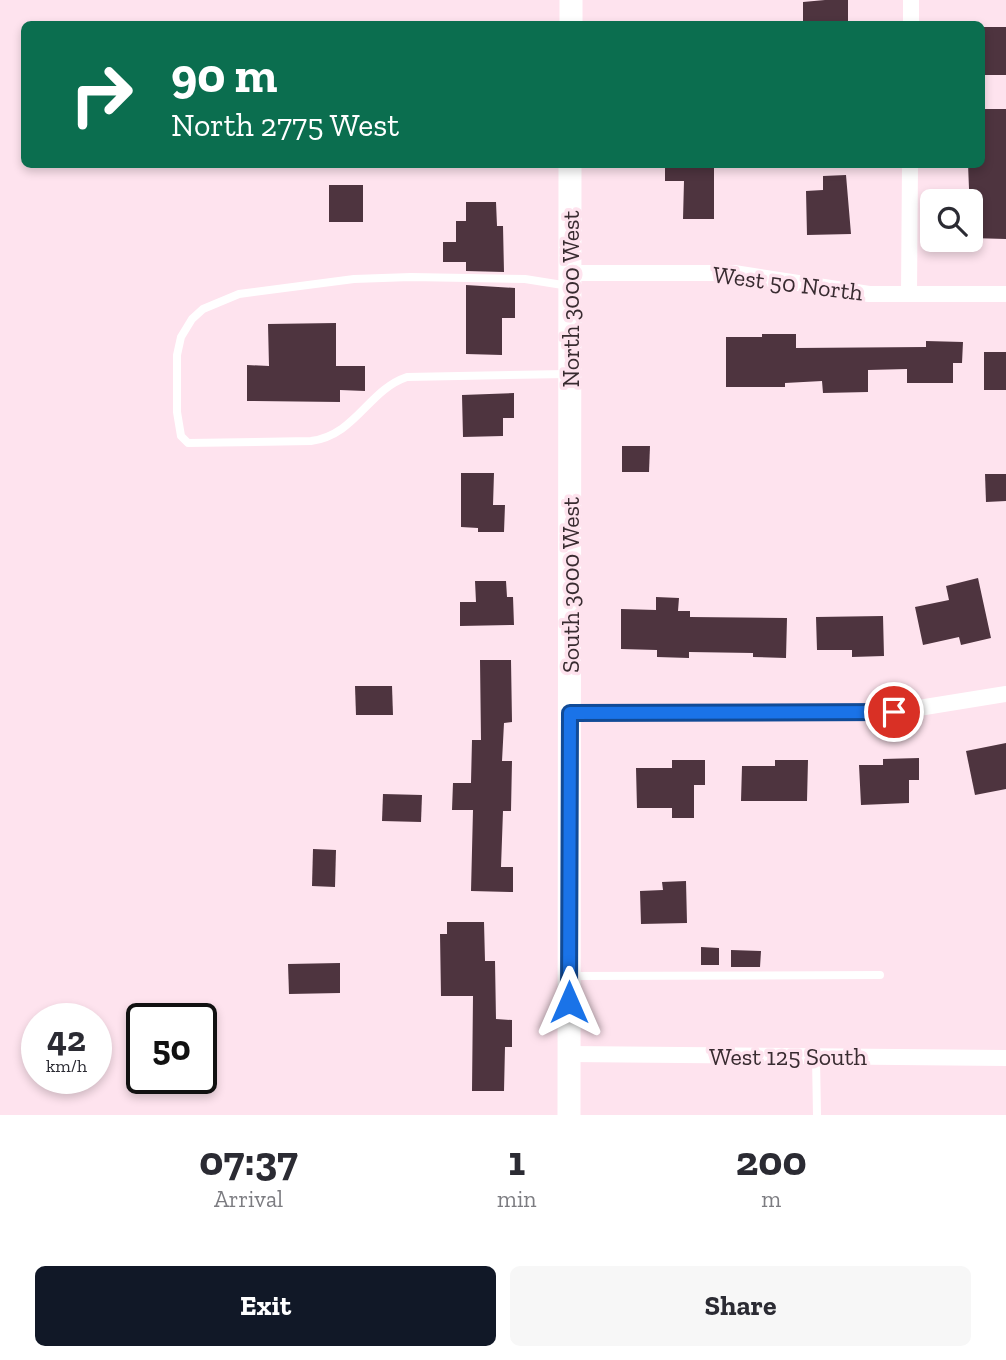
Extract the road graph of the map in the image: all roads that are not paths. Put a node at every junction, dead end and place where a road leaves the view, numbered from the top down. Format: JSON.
{"nodes":[{"id":1,"x":571,"y":0,"type":"edge"},
{"id":2,"x":911,"y":0,"type":"edge"},
{"id":3,"x":571,"y":21,"type":"edge"},
{"id":4,"x":911,"y":21,"type":"edge"},
{"id":5,"x":570,"y":168,"type":"edge"},
{"id":6,"x":910,"y":168,"type":"edge"},
{"id":7,"x":570,"y":279,"type":"junction"},
{"id":8,"x":909,"y":294,"type":"junction"},
{"id":9,"x":1006,"y":294,"type":"edge"},
{"id":10,"x":570,"y":374,"type":"junction"},
{"id":11,"x":570,"y":433,"type":"joint"},
{"id":12,"x":1006,"y":694,"type":"edge"},
{"id":13,"x":570,"y":713,"type":"junction"},
{"id":14,"x":880,"y":975,"type":"dead end"},
{"id":15,"x":569,"y":976,"type":"junction"},
{"id":16,"x":569,"y":1054,"type":"junction"},
{"id":17,"x":816,"y":1056,"type":"junction"},
{"id":18,"x":1006,"y":1058,"type":"edge"},
{"id":19,"x":569,"y":1115,"type":"edge"},
{"id":20,"x":817,"y":1115,"type":"edge"}],
"edges":[{"from":1,"to":3,"type":"main road"},
{"from":2,"to":4,"type":"street"},
{"from":5,"to":7,"type":"main road","name":"North 3000 West"},
{"from":6,"to":8,"type":"street"},
{"from":7,"to":8,"type":"street","name":"West 50 North"},
{"from":7,"to":10,"type":"main road","name":"North 3000 West"},
{"from":7,"to":10,"type":"lane"},
{"from":8,"to":9,"type":"street","name":"West 50 North"},
{"from":10,"to":11,"type":"main road","name":"North 3000 West"},
{"from":11,"to":13,"type":"main road","name":"South 3000 West"},
{"from":12,"to":13,"type":"street"},
{"from":13,"to":15,"type":"main road","name":"South 3000 West"},
{"from":14,"to":15,"type":"lane"},
{"from":15,"to":16,"type":"main road","name":"South 3000 West"},
{"from":16,"to":17,"type":"street","name":"West 125 South"},
{"from":16,"to":19,"type":"main road","name":"South 3000 West"},
{"from":17,"to":18,"type":"street","name":"West 125 South"},
{"from":17,"to":20,"type":"lane"}]}
